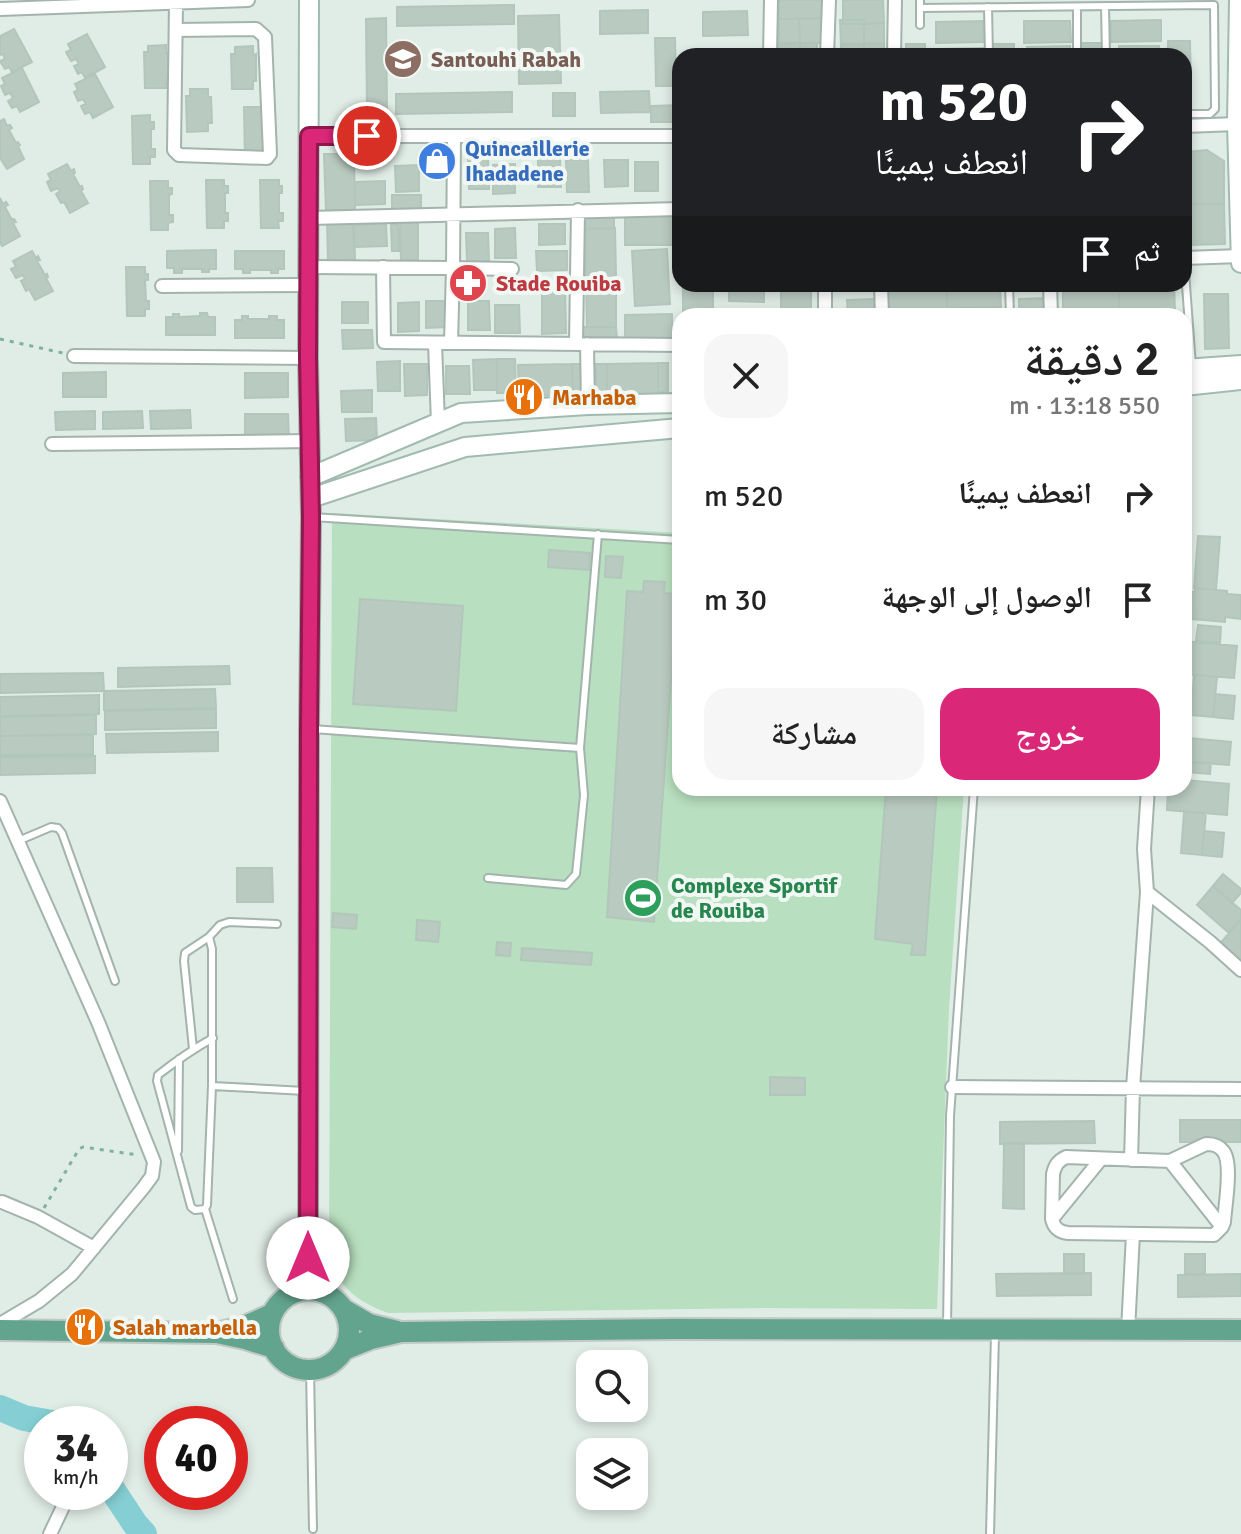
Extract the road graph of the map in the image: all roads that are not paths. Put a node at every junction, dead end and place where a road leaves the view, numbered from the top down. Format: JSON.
{"nodes":[{"id":1,"x":248,"y":0,"type":"edge"},
{"id":2,"x":309,"y":0,"type":"edge"},
{"id":3,"x":771,"y":0,"type":"edge"},
{"id":4,"x":829,"y":0,"type":"edge"},
{"id":5,"x":895,"y":0,"type":"edge"},
{"id":6,"x":1239,"y":0,"type":"edge"},
{"id":7,"x":176,"y":3,"type":"junction"},
{"id":8,"x":920,"y":4,"type":"edge"},
{"id":9,"x":1105,"y":6,"type":"junction"},
{"id":10,"x":988,"y":7,"type":"junction"},
{"id":11,"x":1077,"y":7,"type":"junction"},
{"id":12,"x":0,"y":9,"type":"edge"},
{"id":13,"x":920,"y":25,"type":"dead end"},
{"id":14,"x":176,"y":30,"type":"junction"},
{"id":15,"x":770,"y":48,"type":"edge"},
{"id":16,"x":827,"y":48,"type":"edge"},
{"id":17,"x":894,"y":48,"type":"edge"},
{"id":18,"x":989,"y":48,"type":"edge"},
{"id":19,"x":1077,"y":48,"type":"edge"},
{"id":20,"x":1106,"y":48,"type":"edge"},
{"id":21,"x":1240,"y":55,"type":"edge"},
{"id":22,"x":1192,"y":114,"type":"edge"},
{"id":23,"x":1237,"y":124,"type":"junction"},
{"id":24,"x":1192,"y":126,"type":"edge"},
{"id":25,"x":309,"y":136,"type":"junction"},
{"id":26,"x":454,"y":136,"type":"junction"},
{"id":27,"x":672,"y":136,"type":"edge"},
{"id":28,"x":672,"y":209,"type":"edge"},
{"id":29,"x":578,"y":210,"type":"junction"},
{"id":30,"x":454,"y":213,"type":"junction"},
{"id":31,"x":309,"y":218,"type":"junction"},
{"id":32,"x":1241,"y":256,"type":"edge"},
{"id":33,"x":1192,"y":258,"type":"edge"},
{"id":34,"x":1241,"y":263,"type":"edge"},
{"id":35,"x":383,"y":267,"type":"junction"},
{"id":36,"x":453,"y":268,"type":"junction"},
{"id":37,"x":512,"y":269,"type":"dead end"},
{"id":38,"x":308,"y":276,"type":"junction"},
{"id":39,"x":162,"y":286,"type":"dead end"},
{"id":40,"x":435,"y":343,"type":"junction"},
{"id":41,"x":451,"y":343,"type":"junction"},
{"id":42,"x":581,"y":344,"type":"junction"},
{"id":43,"x":672,"y":345,"type":"edge"},
{"id":44,"x":74,"y":356,"type":"road end"},
{"id":45,"x":308,"y":358,"type":"junction"},
{"id":46,"x":1241,"y":365,"type":"edge"},
{"id":47,"x":1192,"y":369,"type":"edge"},
{"id":48,"x":1241,"y":380,"type":"edge"},
{"id":49,"x":1192,"y":385,"type":"edge"},
{"id":50,"x":672,"y":403,"type":"edge"},
{"id":51,"x":588,"y":405,"type":"junction"},
{"id":52,"x":438,"y":423,"type":"junction"},
{"id":53,"x":672,"y":429,"type":"edge"},
{"id":54,"x":311,"y":441,"type":"junction"},
{"id":55,"x":52,"y":444,"type":"dead end"},
{"id":56,"x":310,"y":477,"type":"junction"},
{"id":57,"x":311,"y":508,"type":"junction"},
{"id":58,"x":598,"y":534,"type":"junction"},
{"id":59,"x":672,"y":539,"type":"edge"},
{"id":60,"x":309,"y":729,"type":"junction"},
{"id":61,"x":580,"y":748,"type":"junction"},
{"id":62,"x":973,"y":796,"type":"edge"},
{"id":63,"x":1147,"y":796,"type":"edge"},
{"id":64,"x":0,"y":801,"type":"edge"},
{"id":65,"x":18,"y":841,"type":"junction"},
{"id":66,"x":488,"y":878,"type":"dead end"},
{"id":67,"x":1147,"y":892,"type":"junction"},
{"id":68,"x":277,"y":924,"type":"dead end"},
{"id":69,"x":209,"y":937,"type":"junction"},
{"id":70,"x":1241,"y":970,"type":"edge"},
{"id":71,"x":115,"y":981,"type":"dead end"},
{"id":72,"x":213,"y":1038,"type":"junction"},
{"id":73,"x":193,"y":1049,"type":"junction"},
{"id":74,"x":179,"y":1059,"type":"junction"},
{"id":75,"x":212,"y":1086,"type":"junction"},
{"id":76,"x":952,"y":1087,"type":"junction"},
{"id":77,"x":1133,"y":1088,"type":"junction"},
{"id":78,"x":1241,"y":1089,"type":"edge"},
{"id":79,"x":308,"y":1091,"type":"junction"},
{"id":80,"x":178,"y":1159,"type":"junction"},
{"id":81,"x":1101,"y":1159,"type":"junction"},
{"id":82,"x":1131,"y":1160,"type":"junction"},
{"id":83,"x":1170,"y":1161,"type":"junction"},
{"id":84,"x":1,"y":1200,"type":"edge"},
{"id":85,"x":205,"y":1209,"type":"junction"},
{"id":86,"x":1052,"y":1219,"type":"junction"},
{"id":87,"x":1222,"y":1227,"type":"junction"},
{"id":88,"x":1133,"y":1234,"type":"junction"},
{"id":89,"x":94,"y":1248,"type":"junction"},
{"id":90,"x":308,"y":1258,"type":"junction"},
{"id":91,"x":295,"y":1292,"type":"junction"},
{"id":92,"x":323,"y":1292,"type":"junction"},
{"id":93,"x":233,"y":1299,"type":"dead end"},
{"id":94,"x":345,"y":1310,"type":"junction"},
{"id":95,"x":272,"y":1314,"type":"junction"},
{"id":96,"x":0,"y":1327,"type":"edge"},
{"id":97,"x":947,"y":1330,"type":"junction"},
{"id":98,"x":995,"y":1330,"type":"junction"},
{"id":99,"x":1241,"y":1330,"type":"edge"},
{"id":100,"x":1128,"y":1331,"type":"junction"},
{"id":101,"x":401,"y":1332,"type":"junction"},
{"id":102,"x":217,"y":1333,"type":"junction"},
{"id":103,"x":274,"y":1348,"type":"junction"},
{"id":104,"x":344,"y":1350,"type":"junction"},
{"id":105,"x":310,"y":1370,"type":"junction"},
{"id":106,"x":61,"y":1510,"type":"edge"},
{"id":107,"x":313,"y":1529,"type":"dead end"},
{"id":108,"x":50,"y":1534,"type":"edge"},
{"id":109,"x":990,"y":1534,"type":"edge"}],
"edges":[{"from":1,"to":7,"type":"street"},
{"from":2,"to":25,"type":"street"},
{"from":3,"to":15,"type":"street"},
{"from":4,"to":16,"type":"street"},
{"from":5,"to":17,"type":"street"},
{"from":6,"to":21,"type":"street"},
{"from":7,"to":12,"type":"street"},
{"from":7,"to":14,"type":"street"},
{"from":8,"to":10,"type":"lane"},
{"from":8,"to":13,"type":"lane"},
{"from":9,"to":11,"type":"lane"},
{"from":9,"to":20,"type":"lane"},
{"from":9,"to":22,"type":"lane"},
{"from":10,"to":11,"type":"lane"},
{"from":10,"to":18,"type":"lane"},
{"from":11,"to":19,"type":"lane"},
{"from":14,"to":14,"type":"street"},
{"from":21,"to":23,"type":"street"},
{"from":23,"to":24,"type":"street"},
{"from":23,"to":32,"type":"street"},
{"from":25,"to":26,"type":"street"},
{"from":25,"to":31,"type":"street"},
{"from":26,"to":27,"type":"street"},
{"from":26,"to":30,"type":"street"},
{"from":28,"to":29,"type":"street"},
{"from":29,"to":30,"type":"street"},
{"from":29,"to":42,"type":"street"},
{"from":30,"to":31,"type":"street"},
{"from":30,"to":36,"type":"street"},
{"from":31,"to":38,"type":"street"},
{"from":32,"to":33,"type":"street"},
{"from":32,"to":34,"type":"street"},
{"from":35,"to":36,"type":"street"},
{"from":35,"to":38,"type":"street"},
{"from":35,"to":40,"type":"street"},
{"from":36,"to":37,"type":"street"},
{"from":36,"to":41,"type":"street"},
{"from":38,"to":39,"type":"street"},
{"from":38,"to":45,"type":"street"},
{"from":40,"to":41,"type":"street"},
{"from":40,"to":52,"type":"street"},
{"from":41,"to":42,"type":"street"},
{"from":42,"to":43,"type":"street"},
{"from":42,"to":51,"type":"street"},
{"from":44,"to":45,"type":"street"},
{"from":45,"to":54,"type":"street"},
{"from":46,"to":47,"type":"street"},
{"from":48,"to":49,"type":"street"},
{"from":50,"to":51,"type":"street"},
{"from":51,"to":52,"type":"street"},
{"from":52,"to":56,"type":"street"},
{"from":53,"to":57,"type":"street"},
{"from":54,"to":55,"type":"street"},
{"from":54,"to":56,"type":"street"},
{"from":56,"to":57,"type":"street"},
{"from":57,"to":58,"type":"lane"},
{"from":57,"to":60,"type":"street"},
{"from":58,"to":59,"type":"lane"},
{"from":58,"to":61,"type":"lane"},
{"from":60,"to":61,"type":"lane"},
{"from":60,"to":79,"type":"street"},
{"from":61,"to":66,"type":"lane"},
{"from":62,"to":76,"type":"lane"},
{"from":63,"to":67,"type":"street"},
{"from":64,"to":65,"type":"street"},
{"from":65,"to":71,"type":"lane"},
{"from":65,"to":89,"type":"street"},
{"from":67,"to":70,"type":"street"},
{"from":67,"to":77,"type":"street"},
{"from":68,"to":69,"type":"lane"},
{"from":69,"to":72,"type":"lane"},
{"from":69,"to":73,"type":"lane"},
{"from":72,"to":73,"type":"lane"},
{"from":72,"to":75,"type":"lane"},
{"from":73,"to":74,"type":"lane"},
{"from":74,"to":80,"type":"lane"},
{"from":74,"to":80,"type":"lane"},
{"from":75,"to":79,"type":"lane"},
{"from":75,"to":85,"type":"lane"},
{"from":76,"to":77,"type":"street"},
{"from":76,"to":97,"type":"lane"},
{"from":77,"to":78,"type":"street"},
{"from":77,"to":82,"type":"street"},
{"from":79,"to":90,"type":"street"},
{"from":80,"to":85,"type":"lane"},
{"from":81,"to":82,"type":"street"},
{"from":81,"to":86,"type":"street"},
{"from":81,"to":86,"type":"street"},
{"from":82,"to":83,"type":"street"},
{"from":83,"to":87,"type":"street"},
{"from":83,"to":87,"type":"street"},
{"from":84,"to":89,"type":"street"},
{"from":85,"to":93,"type":"lane"},
{"from":86,"to":88,"type":"street"},
{"from":87,"to":88,"type":"street"},
{"from":88,"to":100,"type":"street"},
{"from":89,"to":96,"type":"street"},
{"from":90,"to":91,"type":"street"},
{"from":90,"to":92,"type":"street"},
{"from":91,"to":92,"type":"main road"},
{"from":91,"to":95,"type":"main road"},
{"from":92,"to":94,"type":"main road"},
{"from":94,"to":101,"type":"main road"},
{"from":94,"to":104,"type":"main road"},
{"from":95,"to":102,"type":"main road"},
{"from":95,"to":103,"type":"main road"},
{"from":96,"to":102,"type":"main road"},
{"from":97,"to":98,"type":"main road"},
{"from":97,"to":101,"type":"main road"},
{"from":98,"to":100,"type":"main road"},
{"from":98,"to":109,"type":"lane"},
{"from":99,"to":100,"type":"main road"},
{"from":101,"to":104,"type":"main road"},
{"from":102,"to":103,"type":"main road"},
{"from":103,"to":105,"type":"main road"},
{"from":104,"to":105,"type":"main road"},
{"from":105,"to":107,"type":"lane"},
{"from":106,"to":108,"type":"street"}]}
